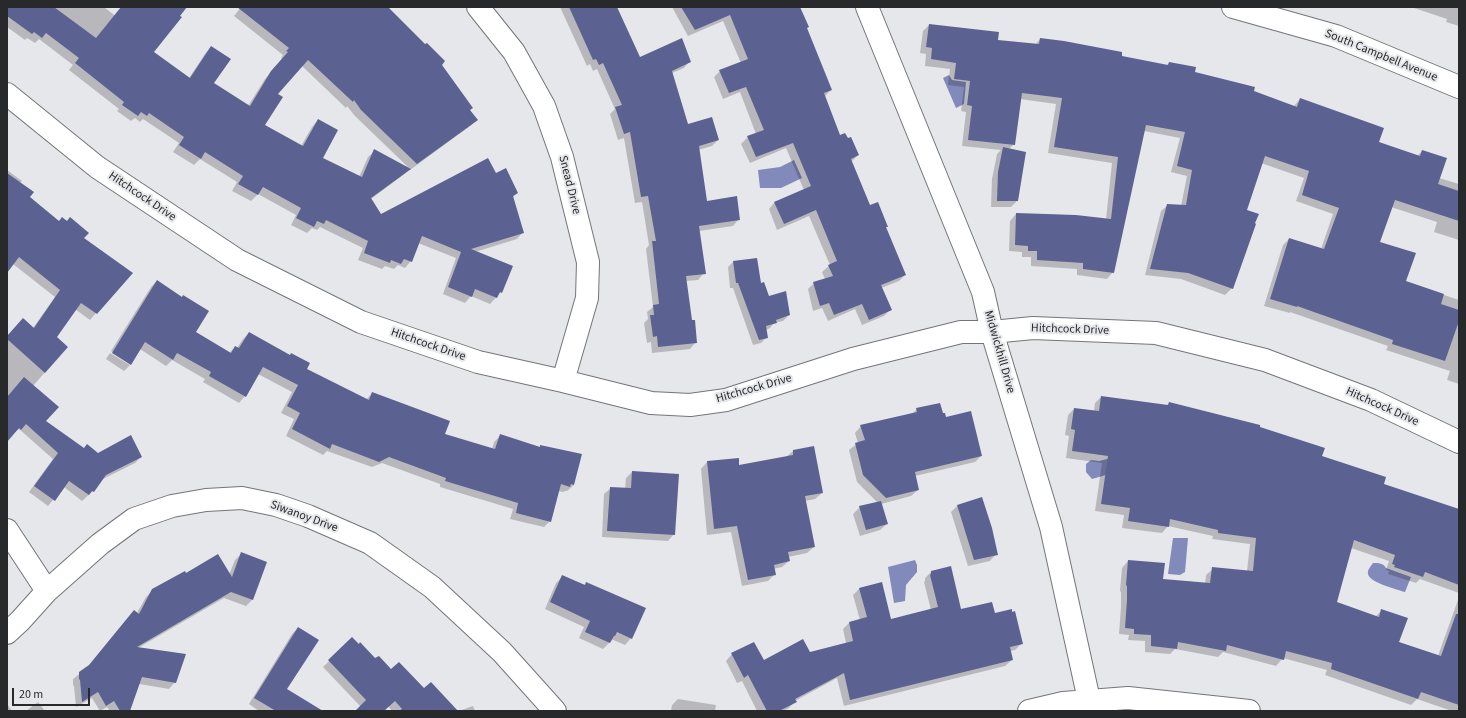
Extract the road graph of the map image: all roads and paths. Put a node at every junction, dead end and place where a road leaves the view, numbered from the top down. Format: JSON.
{"nodes":[{"id":1,"x":478,"y":7,"type":"edge"},
{"id":2,"x":868,"y":7,"type":"edge"},
{"id":3,"x":1233,"y":7,"type":"edge"},
{"id":4,"x":1459,"y":88,"type":"edge"},
{"id":5,"x":7,"y":94,"type":"edge"},
{"id":6,"x":992,"y":332,"type":"junction"},
{"id":7,"x":563,"y":381,"type":"junction"},
{"id":8,"x":1459,"y":442,"type":"edge"},
{"id":9,"x":7,"y":530,"type":"edge"},
{"id":10,"x":47,"y":591,"type":"junction"},
{"id":11,"x":7,"y":633,"type":"edge"},
{"id":12,"x":1090,"y":706,"type":"edge"},
{"id":13,"x":556,"y":711,"type":"edge"},
{"id":14,"x":1029,"y":711,"type":"edge"},
{"id":15,"x":1249,"y":711,"type":"edge"}],
"edges":[{"from":1,"to":7,"type":"street","name":"Snead Drive"},
{"from":2,"to":6,"type":"street","name":"Midwickhill Drive"},
{"from":3,"to":4,"type":"street","name":"South Campbell Avenue"},
{"from":5,"to":7,"type":"street","name":"Hitchcock Drive"},
{"from":6,"to":7,"type":"street","name":"Hitchcock Drive"},
{"from":6,"to":8,"type":"street","name":"Hitchcock Drive"},
{"from":6,"to":12,"type":"street","name":"Midwickhill Drive"},
{"from":9,"to":10,"type":"street"},
{"from":10,"to":11,"type":"street","name":"Siwanoy Drive"},
{"from":10,"to":13,"type":"street","name":"Siwanoy Drive"},
{"from":12,"to":14,"type":"street"},
{"from":12,"to":15,"type":"street"}]}
